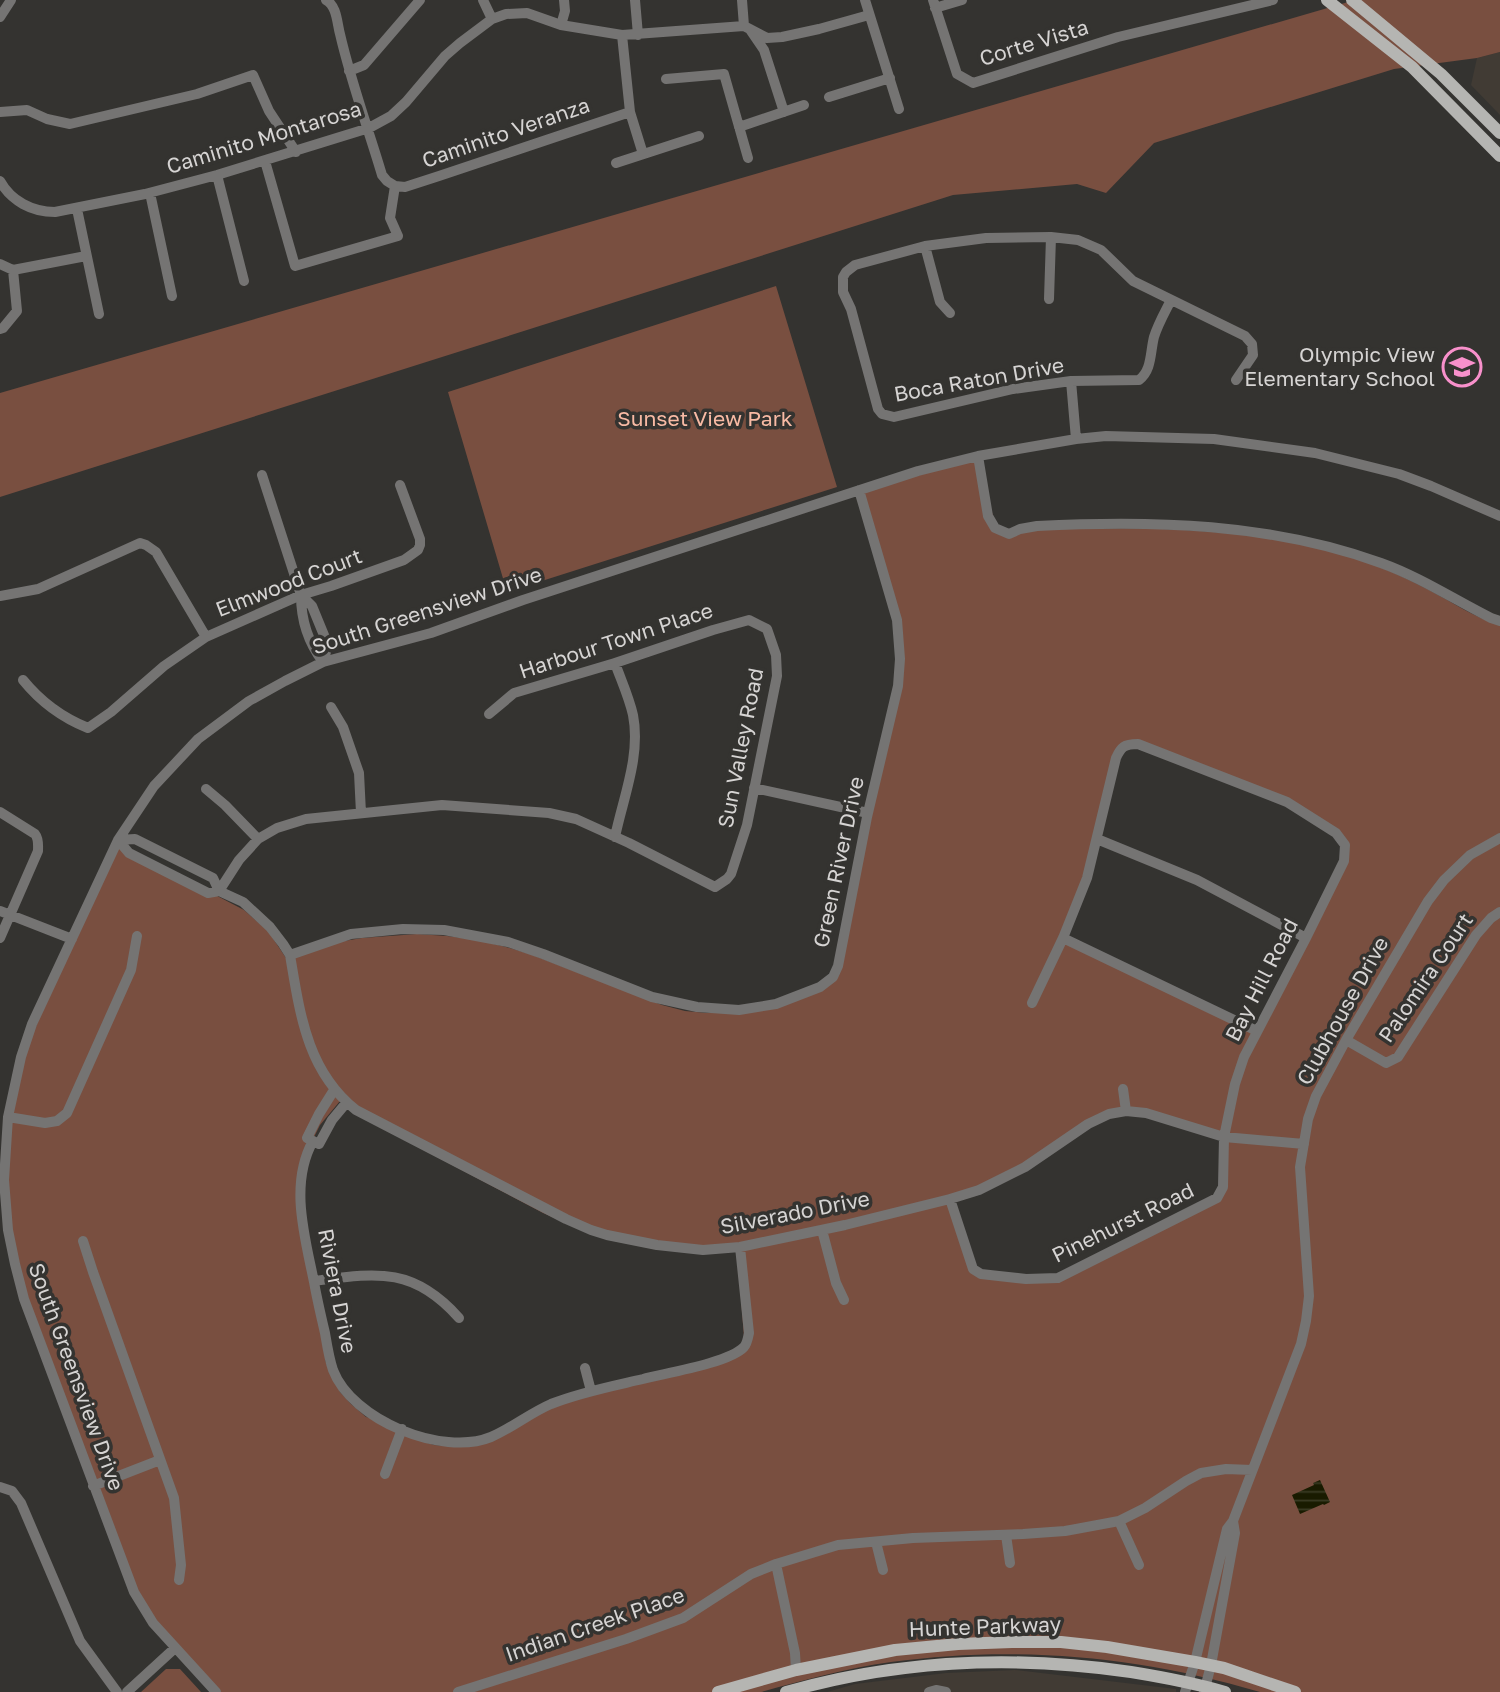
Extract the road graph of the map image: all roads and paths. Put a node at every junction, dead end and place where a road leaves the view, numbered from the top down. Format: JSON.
{"nodes":[{"id":1,"x":11,"y":0,"type":"edge"},
{"id":2,"x":420,"y":0,"type":"edge"},
{"id":3,"x":483,"y":0,"type":"edge"},
{"id":4,"x":564,"y":0,"type":"edge"},
{"id":5,"x":635,"y":0,"type":"edge"},
{"id":6,"x":742,"y":0,"type":"edge"},
{"id":7,"x":865,"y":0,"type":"edge"},
{"id":8,"x":959,"y":0,"type":"edge"},
{"id":9,"x":1273,"y":0,"type":"edge"},
{"id":10,"x":1352,"y":0,"type":"edge"},
{"id":11,"x":328,"y":1,"type":"edge"},
{"id":12,"x":1328,"y":1,"type":"edge"},
{"id":13,"x":934,"y":4,"type":"edge"},
{"id":14,"x":869,"y":15,"type":"junction"},
{"id":15,"x":0,"y":17,"type":"edge"},
{"id":16,"x":492,"y":19,"type":"junction"},
{"id":17,"x":561,"y":25,"type":"junction"},
{"id":18,"x":748,"y":28,"type":"junction"},
{"id":19,"x":622,"y":35,"type":"junction"},
{"id":20,"x":638,"y":35,"type":"junction"},
{"id":21,"x":349,"y":71,"type":"junction"},
{"id":22,"x":890,"y":78,"type":"junction"},
{"id":23,"x":666,"y":79,"type":"dead end"},
{"id":24,"x":829,"y":97,"type":"dead end"},
{"id":25,"x":804,"y":105,"type":"dead end"},
{"id":26,"x":899,"y":109,"type":"dead end"},
{"id":27,"x":0,"y":112,"type":"edge"},
{"id":28,"x":630,"y":112,"type":"junction"},
{"id":29,"x":784,"y":112,"type":"junction"},
{"id":30,"x":739,"y":127,"type":"junction"},
{"id":31,"x":369,"y":128,"type":"junction"},
{"id":32,"x":1500,"y":132,"type":"edge"},
{"id":33,"x":699,"y":136,"type":"dead end"},
{"id":34,"x":296,"y":152,"type":"junction"},
{"id":35,"x":643,"y":154,"type":"junction"},
{"id":36,"x":1500,"y":156,"type":"edge"},
{"id":37,"x":748,"y":158,"type":"dead end"},
{"id":38,"x":265,"y":161,"type":"junction"},
{"id":39,"x":616,"y":163,"type":"dead end"},
{"id":40,"x":217,"y":176,"type":"junction"},
{"id":41,"x":1,"y":187,"type":"edge"},
{"id":42,"x":395,"y":187,"type":"junction"},
{"id":43,"x":150,"y":192,"type":"junction"},
{"id":44,"x":77,"y":209,"type":"junction"},
{"id":45,"x":1051,"y":237,"type":"junction"},
{"id":46,"x":925,"y":246,"type":"junction"},
{"id":47,"x":86,"y":256,"type":"junction"},
{"id":48,"x":0,"y":264,"type":"edge"},
{"id":49,"x":13,"y":270,"type":"junction"},
{"id":50,"x":244,"y":281,"type":"dead end"},
{"id":51,"x":172,"y":296,"type":"dead end"},
{"id":52,"x":1049,"y":299,"type":"dead end"},
{"id":53,"x":1171,"y":300,"type":"junction"},
{"id":54,"x":950,"y":313,"type":"dead end"},
{"id":55,"x":99,"y":314,"type":"dead end"},
{"id":56,"x":0,"y":329,"type":"edge"},
{"id":57,"x":1236,"y":380,"type":"dead end"},
{"id":58,"x":1071,"y":382,"type":"junction"},
{"id":59,"x":1076,"y":439,"type":"junction"},
{"id":60,"x":978,"y":456,"type":"junction"},
{"id":61,"x":262,"y":475,"type":"dead end"},
{"id":62,"x":400,"y":485,"type":"dead end"},
{"id":63,"x":859,"y":490,"type":"junction"},
{"id":64,"x":1500,"y":516,"type":"edge"},
{"id":65,"x":300,"y":595,"type":"junction"},
{"id":66,"x":0,"y":596,"type":"edge"},
{"id":67,"x":1500,"y":621,"type":"edge"},
{"id":68,"x":761,"y":625,"type":"joint"},
{"id":69,"x":206,"y":638,"type":"junction"},
{"id":70,"x":323,"y":662,"type":"junction"},
{"id":71,"x":615,"y":663,"type":"junction"},
{"id":72,"x":23,"y":680,"type":"dead end"},
{"id":73,"x":331,"y":707,"type":"dead end"},
{"id":74,"x":489,"y":714,"type":"dead end"},
{"id":75,"x":754,"y":788,"type":"junction"},
{"id":76,"x":206,"y":789,"type":"dead end"},
{"id":77,"x":0,"y":812,"type":"edge"},
{"id":78,"x":361,"y":813,"type":"junction"},
{"id":79,"x":868,"y":813,"type":"junction"},
{"id":80,"x":615,"y":837,"type":"junction"},
{"id":81,"x":1500,"y":838,"type":"edge"},
{"id":82,"x":258,"y":839,"type":"junction"},
{"id":83,"x":1097,"y":839,"type":"junction"},
{"id":84,"x":118,"y":840,"type":"junction"},
{"id":85,"x":219,"y":891,"type":"junction"},
{"id":86,"x":1500,"y":912,"type":"edge"},
{"id":87,"x":5,"y":913,"type":"edge"},
{"id":88,"x":137,"y":936,"type":"dead end"},
{"id":89,"x":0,"y":938,"type":"edge"},
{"id":90,"x":1063,"y":938,"type":"junction"},
{"id":91,"x":1306,"y":938,"type":"junction"},
{"id":92,"x":72,"y":939,"type":"junction"},
{"id":93,"x":290,"y":955,"type":"junction"},
{"id":94,"x":1032,"y":1003,"type":"dead end"},
{"id":95,"x":1258,"y":1031,"type":"junction"},
{"id":96,"x":1346,"y":1040,"type":"junction"},
{"id":97,"x":1123,"y":1089,"type":"dead end"},
{"id":98,"x":334,"y":1090,"type":"junction"},
{"id":99,"x":347,"y":1102,"type":"junction"},
{"id":100,"x":1126,"y":1111,"type":"junction"},
{"id":101,"x":8,"y":1117,"type":"junction"},
{"id":102,"x":1224,"y":1137,"type":"junction"},
{"id":103,"x":313,"y":1142,"type":"junction"},
{"id":104,"x":1304,"y":1144,"type":"junction"},
{"id":105,"x":950,"y":1199,"type":"junction"},
{"id":106,"x":822,"y":1230,"type":"junction"},
{"id":107,"x":4,"y":1231,"type":"edge"},
{"id":108,"x":83,"y":1241,"type":"dead end"},
{"id":109,"x":740,"y":1247,"type":"junction"},
{"id":110,"x":314,"y":1281,"type":"junction"},
{"id":111,"x":844,"y":1300,"type":"dead end"},
{"id":112,"x":459,"y":1318,"type":"dead end"},
{"id":113,"x":585,"y":1368,"type":"dead end"},
{"id":114,"x":591,"y":1391,"type":"junction"},
{"id":115,"x":402,"y":1429,"type":"junction"},
{"id":116,"x":160,"y":1460,"type":"junction"},
{"id":117,"x":1252,"y":1470,"type":"junction"},
{"id":118,"x":384,"y":1474,"type":"dead end"},
{"id":119,"x":93,"y":1486,"type":"junction"},
{"id":120,"x":1,"y":1487,"type":"edge"},
{"id":121,"x":1119,"y":1521,"type":"junction"},
{"id":122,"x":1233,"y":1521,"type":"junction"},
{"id":123,"x":1006,"y":1535,"type":"junction"},
{"id":124,"x":876,"y":1542,"type":"junction"},
{"id":125,"x":1010,"y":1563,"type":"dead end"},
{"id":126,"x":776,"y":1564,"type":"junction"},
{"id":127,"x":1139,"y":1565,"type":"dead end"},
{"id":128,"x":883,"y":1570,"type":"dead end"},
{"id":129,"x":179,"y":1580,"type":"dead end"},
{"id":130,"x":175,"y":1648,"type":"junction"},
{"id":131,"x":1195,"y":1662,"type":"junction"},
{"id":132,"x":1211,"y":1665,"type":"junction"},
{"id":133,"x":796,"y":1670,"type":"junction"},
{"id":134,"x":1187,"y":1688,"type":"edge"},
{"id":135,"x":1204,"y":1689,"type":"edge"},
{"id":136,"x":117,"y":1692,"type":"edge"},
{"id":137,"x":127,"y":1692,"type":"edge"},
{"id":138,"x":216,"y":1692,"type":"edge"},
{"id":139,"x":458,"y":1692,"type":"edge"},
{"id":140,"x":718,"y":1692,"type":"edge"},
{"id":141,"x":789,"y":1692,"type":"edge"},
{"id":142,"x":929,"y":1692,"type":"edge"},
{"id":143,"x":946,"y":1692,"type":"edge"},
{"id":144,"x":1225,"y":1692,"type":"edge"},
{"id":145,"x":1295,"y":1692,"type":"edge"}],
"edges":[{"from":1,"to":15,"type":"street"},
{"from":2,"to":21,"type":"street"},
{"from":3,"to":16,"type":"street"},
{"from":4,"to":17,"type":"street"},
{"from":5,"to":20,"type":"street"},
{"from":6,"to":18,"type":"street"},
{"from":7,"to":14,"type":"street"},
{"from":8,"to":13,"type":"street","name":"Corte Vista"},
{"from":9,"to":13,"type":"street","name":"Corte Vista"},
{"from":10,"to":32,"type":"main road"},
{"from":11,"to":21,"type":"street"},
{"from":12,"to":36,"type":"main road"},
{"from":14,"to":18,"type":"street","name":"Caminito Montarosa"},
{"from":14,"to":22,"type":"street"},
{"from":16,"to":17,"type":"street","name":"Caminito Montarosa"},
{"from":16,"to":31,"type":"street","name":"Caminito Montarosa"},
{"from":17,"to":19,"type":"street","name":"Caminito Montarosa"},
{"from":18,"to":20,"type":"street","name":"Caminito Montarosa"},
{"from":18,"to":29,"type":"street"},
{"from":19,"to":20,"type":"street","name":"Caminito Montarosa"},
{"from":19,"to":28,"type":"street"},
{"from":21,"to":31,"type":"street"},
{"from":22,"to":24,"type":"street"},
{"from":22,"to":26,"type":"street"},
{"from":23,"to":30,"type":"street"},
{"from":25,"to":29,"type":"street"},
{"from":27,"to":34,"type":"street"},
{"from":28,"to":35,"type":"street"},
{"from":28,"to":42,"type":"street","name":"Caminito Veranza"},
{"from":29,"to":30,"type":"street"},
{"from":30,"to":37,"type":"street"},
{"from":31,"to":34,"type":"street","name":"Caminito Montarosa"},
{"from":31,"to":42,"type":"street"},
{"from":33,"to":35,"type":"street"},
{"from":34,"to":38,"type":"street","name":"Caminito Montarosa"},
{"from":35,"to":39,"type":"street"},
{"from":38,"to":40,"type":"street","name":"Caminito Montarosa"},
{"from":38,"to":42,"type":"street"},
{"from":40,"to":43,"type":"street","name":"Caminito Montarosa"},
{"from":40,"to":50,"type":"street"},
{"from":41,"to":44,"type":"street","name":"Caminito Montarosa"},
{"from":43,"to":44,"type":"street","name":"Caminito Montarosa"},
{"from":43,"to":51,"type":"street"},
{"from":44,"to":47,"type":"street"},
{"from":45,"to":46,"type":"street"},
{"from":45,"to":52,"type":"street"},
{"from":45,"to":53,"type":"street"},
{"from":46,"to":54,"type":"street"},
{"from":46,"to":58,"type":"street","name":"Boca Raton Drive"},
{"from":47,"to":49,"type":"street"},
{"from":47,"to":55,"type":"street"},
{"from":48,"to":49,"type":"street"},
{"from":49,"to":56,"type":"street"},
{"from":53,"to":57,"type":"street"},
{"from":53,"to":58,"type":"street","name":"Boca Raton Drive"},
{"from":58,"to":59,"type":"street"},
{"from":59,"to":60,"type":"street","name":"South Greensview Drive"},
{"from":59,"to":64,"type":"street","name":"South Greensview Drive"},
{"from":60,"to":63,"type":"street","name":"South Greensview Drive"},
{"from":60,"to":67,"type":"street"},
{"from":61,"to":65,"type":"street"},
{"from":62,"to":65,"type":"street","name":"Elmwood Court"},
{"from":63,"to":70,"type":"street","name":"South Greensview Drive"},
{"from":63,"to":79,"type":"street","name":"Green River Drive"},
{"from":65,"to":69,"type":"street","name":"Elmwood Court"},
{"from":65,"to":70,"type":"street"},
{"from":66,"to":69,"type":"street"},
{"from":68,"to":71,"type":"street","name":"Harbour Town Place"},
{"from":68,"to":75,"type":"street","name":"Sun Valley Road"},
{"from":69,"to":72,"type":"street","name":"Elmwood Court"},
{"from":70,"to":84,"type":"street","name":"South Greensview Drive"},
{"from":71,"to":74,"type":"street","name":"Harbour Town Place"},
{"from":71,"to":80,"type":"street"},
{"from":73,"to":78,"type":"street"},
{"from":75,"to":79,"type":"street"},
{"from":75,"to":80,"type":"street","name":"Sun Valley Road"},
{"from":76,"to":82,"type":"street"},
{"from":77,"to":87,"type":"street"},
{"from":78,"to":80,"type":"street"},
{"from":78,"to":82,"type":"street"},
{"from":79,"to":93,"type":"street","name":"Green River Drive"},
{"from":81,"to":96,"type":"street","name":"Clubhouse Drive"},
{"from":82,"to":85,"type":"street"},
{"from":83,"to":90,"type":"street"},
{"from":83,"to":91,"type":"street"},
{"from":83,"to":91,"type":"street","name":"Bay Hill Road"},
{"from":84,"to":85,"type":"street","name":"Silverado Drive"},
{"from":84,"to":85,"type":"street","name":"Silverado Drive"},
{"from":84,"to":92,"type":"street","name":"South Greensview Drive"},
{"from":85,"to":93,"type":"street","name":"Silverado Drive"},
{"from":86,"to":96,"type":"street","name":"Palomira Court"},
{"from":87,"to":89,"type":"street"},
{"from":87,"to":92,"type":"street"},
{"from":88,"to":101,"type":"street"},
{"from":90,"to":94,"type":"street"},
{"from":90,"to":95,"type":"street"},
{"from":91,"to":95,"type":"street","name":"Bay Hill Road"},
{"from":92,"to":101,"type":"street","name":"South Greensview Drive"},
{"from":93,"to":98,"type":"street","name":"Silverado Drive"},
{"from":95,"to":102,"type":"street","name":"Bay Hill Road"},
{"from":96,"to":104,"type":"street","name":"Clubhouse Drive"},
{"from":97,"to":100,"type":"street"},
{"from":98,"to":99,"type":"street","name":"Silverado Drive"},
{"from":98,"to":103,"type":"street","name":"Riviera Drive"},
{"from":99,"to":103,"type":"street"},
{"from":99,"to":109,"type":"street","name":"Silverado Drive"},
{"from":100,"to":102,"type":"street","name":"Silverado Drive"},
{"from":100,"to":105,"type":"street","name":"Silverado Drive"},
{"from":101,"to":107,"type":"street","name":"South Greensview Drive"},
{"from":102,"to":104,"type":"street","name":"Silverado Drive"},
{"from":102,"to":105,"type":"street","name":"Pinehurst Road"},
{"from":103,"to":110,"type":"street","name":"Riviera Drive"},
{"from":104,"to":117,"type":"street","name":"Clubhouse Drive"},
{"from":105,"to":106,"type":"street","name":"Silverado Drive"},
{"from":106,"to":109,"type":"street","name":"Silverado Drive"},
{"from":106,"to":111,"type":"street"},
{"from":107,"to":119,"type":"street","name":"South Greensview Drive"},
{"from":108,"to":116,"type":"street"},
{"from":109,"to":114,"type":"street","name":"Riviera Drive"},
{"from":110,"to":112,"type":"street"},
{"from":110,"to":115,"type":"street","name":"Riviera Drive"},
{"from":113,"to":114,"type":"street"},
{"from":114,"to":115,"type":"street","name":"Riviera Drive"},
{"from":115,"to":118,"type":"street"},
{"from":116,"to":119,"type":"street"},
{"from":116,"to":129,"type":"street"},
{"from":117,"to":121,"type":"street","name":"Indian Creek Place"},
{"from":117,"to":122,"type":"street","name":"Clubhouse Drive"},
{"from":119,"to":130,"type":"street","name":"South Greensview Drive"},
{"from":120,"to":136,"type":"street"},
{"from":121,"to":123,"type":"street","name":"Indian Creek Place"},
{"from":121,"to":127,"type":"street"},
{"from":122,"to":131,"type":"street","name":"Clubhouse Drive"},
{"from":122,"to":132,"type":"street","name":"Clubhouse Drive"},
{"from":123,"to":124,"type":"street","name":"Indian Creek Place"},
{"from":123,"to":125,"type":"street"},
{"from":124,"to":126,"type":"street","name":"Indian Creek Place"},
{"from":124,"to":128,"type":"street"},
{"from":126,"to":133,"type":"street"},
{"from":126,"to":139,"type":"street","name":"Indian Creek Place"},
{"from":130,"to":137,"type":"street"},
{"from":130,"to":138,"type":"street","name":"South Greensview Drive"},
{"from":131,"to":132,"type":"main road","name":"Hunte Parkway"},
{"from":131,"to":133,"type":"main road","name":"Hunte Parkway"},
{"from":131,"to":134,"type":"street","name":"Clubhouse Drive"},
{"from":132,"to":135,"type":"street","name":"Clubhouse Drive"},
{"from":132,"to":145,"type":"main road","name":"Hunte Parkway"},
{"from":133,"to":140,"type":"main road","name":"Hunte Parkway"},
{"from":134,"to":135,"type":"main road","name":"Hunte Parkway"},
{"from":134,"to":141,"type":"main road","name":"Hunte Parkway"},
{"from":135,"to":144,"type":"main road","name":"Hunte Parkway"},
{"from":142,"to":143,"type":"street"}]}
